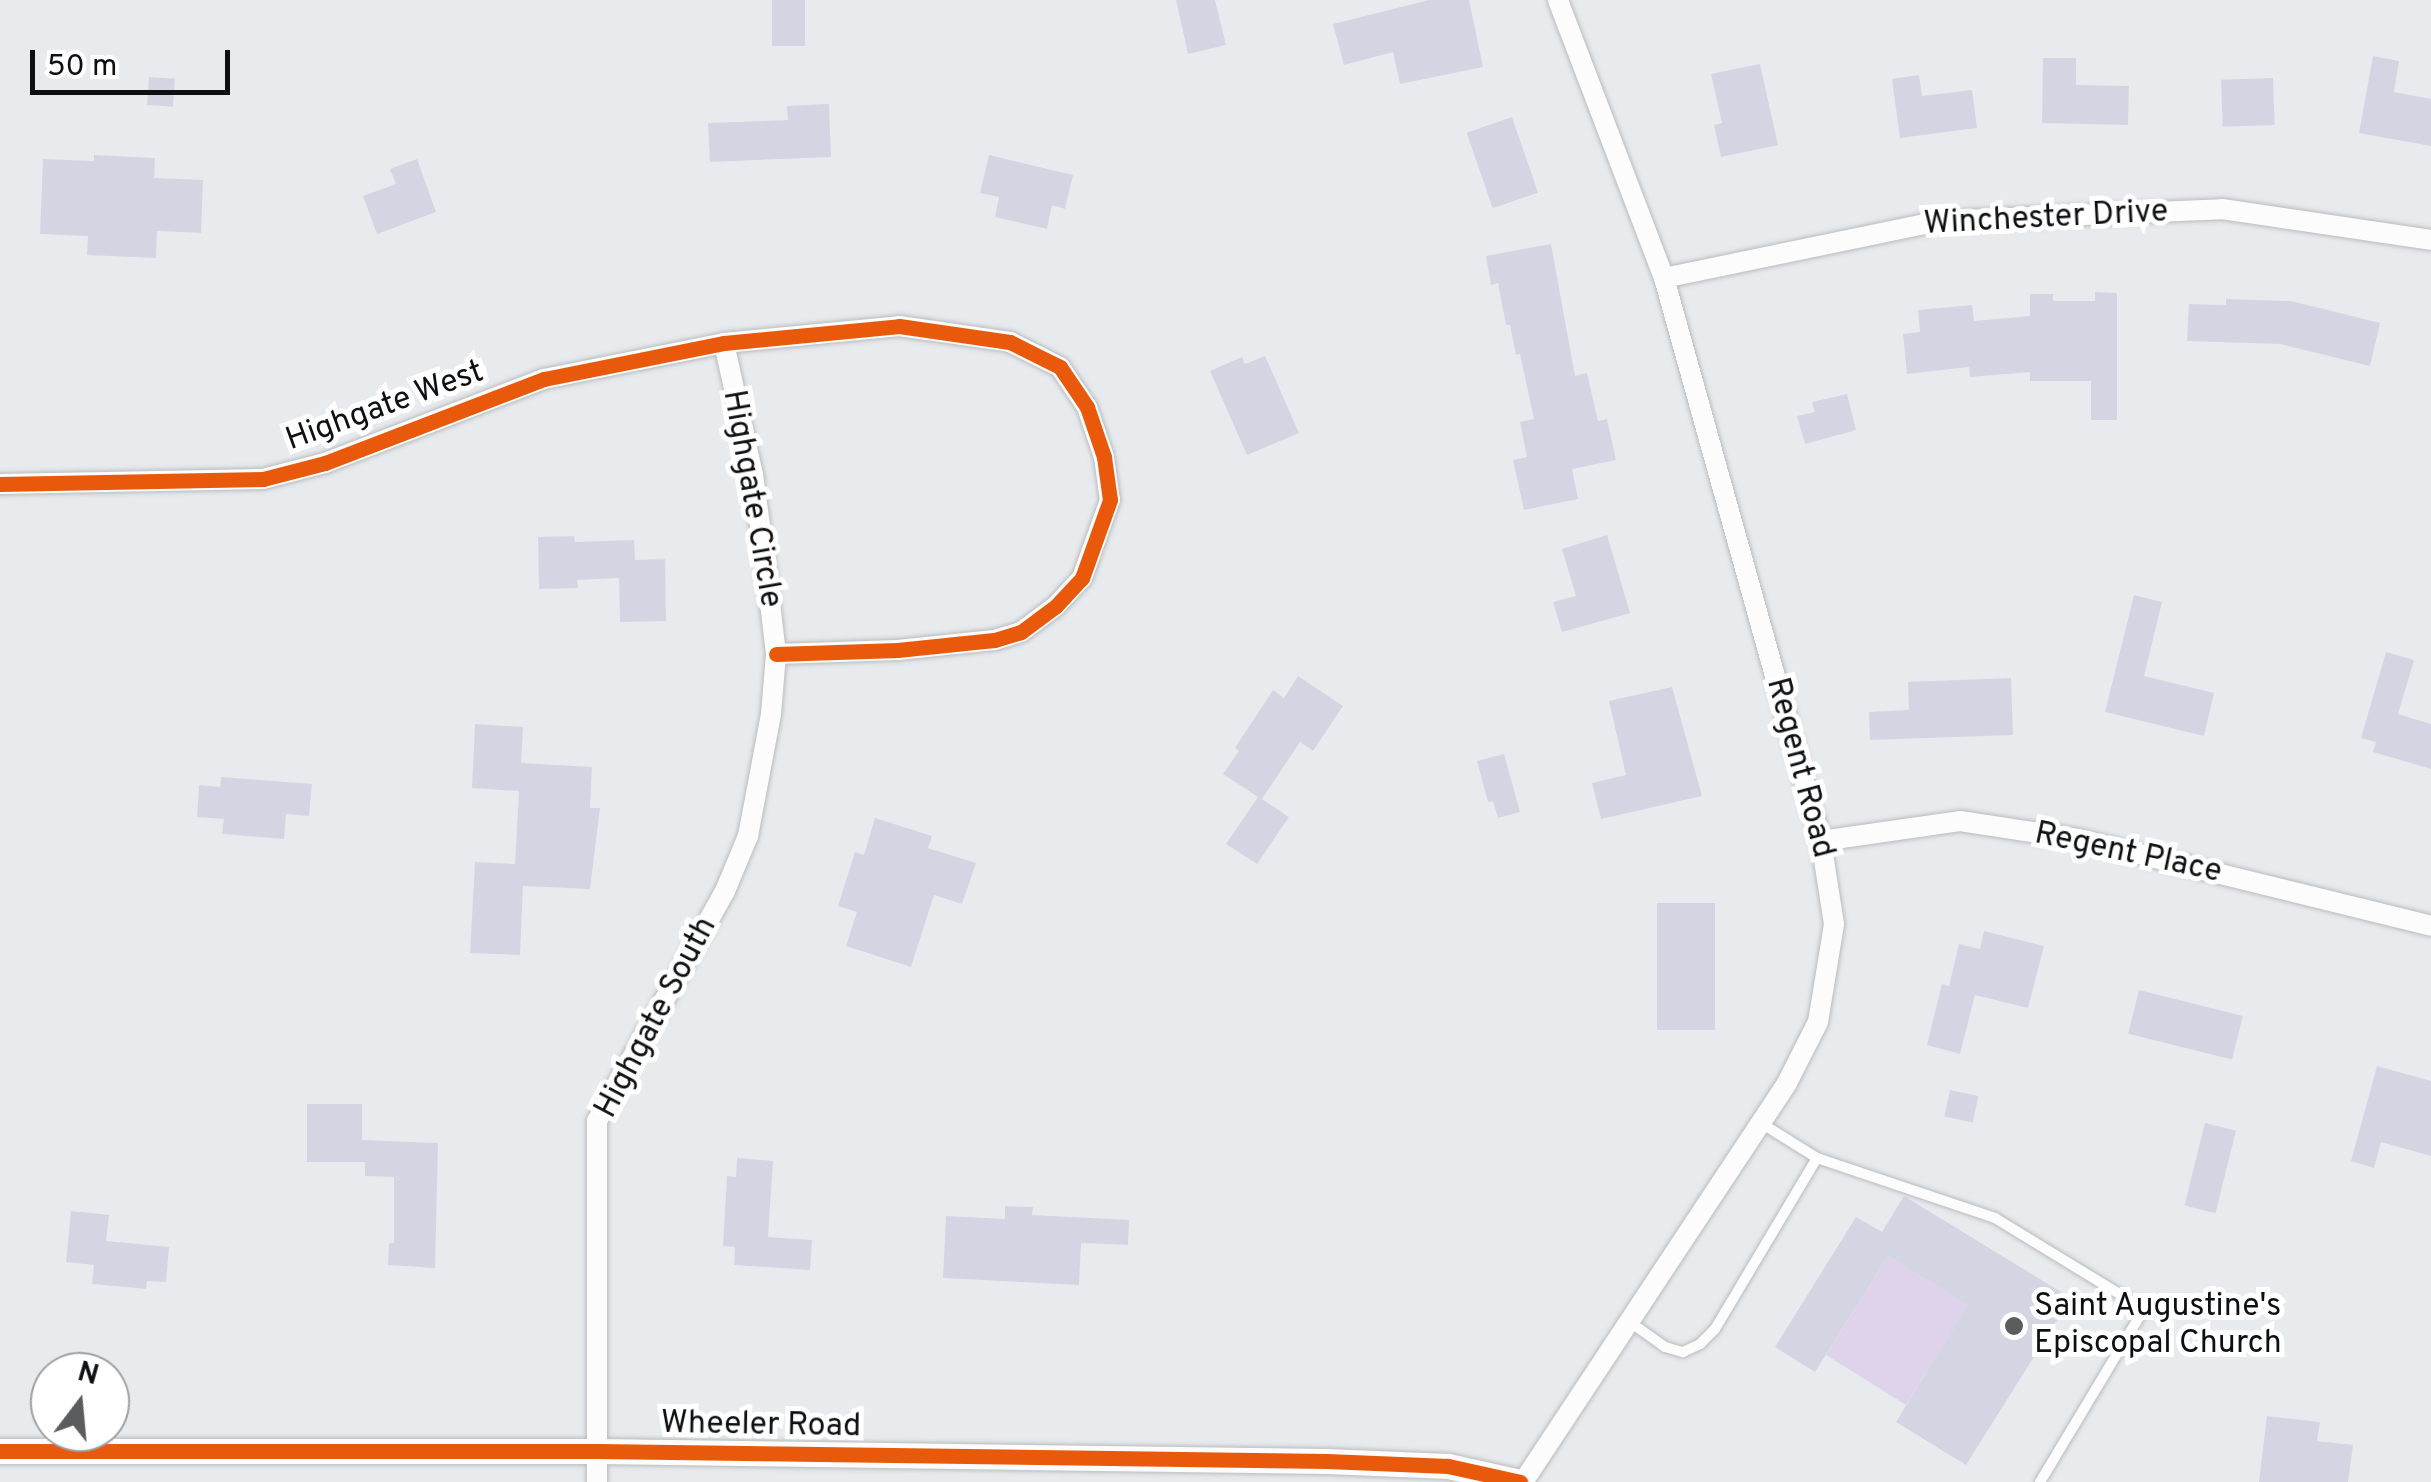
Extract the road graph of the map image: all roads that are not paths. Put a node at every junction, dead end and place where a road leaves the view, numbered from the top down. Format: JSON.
{"nodes":[{"id":1,"x":1558,"y":0,"type":"edge"},
{"id":2,"x":2431,"y":240,"type":"edge"},
{"id":3,"x":1664,"y":278,"type":"junction"},
{"id":4,"x":724,"y":343,"type":"junction"},
{"id":5,"x":0,"y":484,"type":"edge"},
{"id":6,"x":776,"y":654,"type":"junction"},
{"id":7,"x":1821,"y":841,"type":"junction"},
{"id":8,"x":2431,"y":926,"type":"edge"},
{"id":9,"x":1761,"y":1123,"type":"junction"},
{"id":10,"x":1818,"y":1158,"type":"junction"},
{"id":11,"x":1629,"y":1322,"type":"junction"},
{"id":12,"x":0,"y":1451,"type":"edge"},
{"id":13,"x":598,"y":1452,"type":"junction"},
{"id":14,"x":597,"y":1482,"type":"edge"},
{"id":15,"x":1521,"y":1482,"type":"edge"},
{"id":16,"x":2040,"y":1482,"type":"edge"}],
"edges":[{"from":1,"to":3,"type":"street","name":"Regent Road"},
{"from":2,"to":3,"type":"street","name":"Winchester Drive"},
{"from":3,"to":7,"type":"street","name":"Regent Road"},
{"from":4,"to":5,"type":"street","name":"Highgate West"},
{"from":4,"to":6,"type":"street","name":"Highgate Circle"},
{"from":4,"to":6,"type":"street","name":"Highgate Circle"},
{"from":6,"to":13,"type":"street","name":"Highgate South"},
{"from":7,"to":8,"type":"street","name":"Regent Place"},
{"from":7,"to":9,"type":"street","name":"Regent Road"},
{"from":9,"to":10,"type":"lane"},
{"from":9,"to":11,"type":"street","name":"Regent Road"},
{"from":10,"to":11,"type":"lane"},
{"from":10,"to":16,"type":"lane"},
{"from":11,"to":15,"type":"street","name":"Regent Road"},
{"from":12,"to":13,"type":"street","name":"Wheeler Road"},
{"from":13,"to":14,"type":"street","name":"Highgate South"},
{"from":13,"to":15,"type":"street","name":"Wheeler Road"}]}
